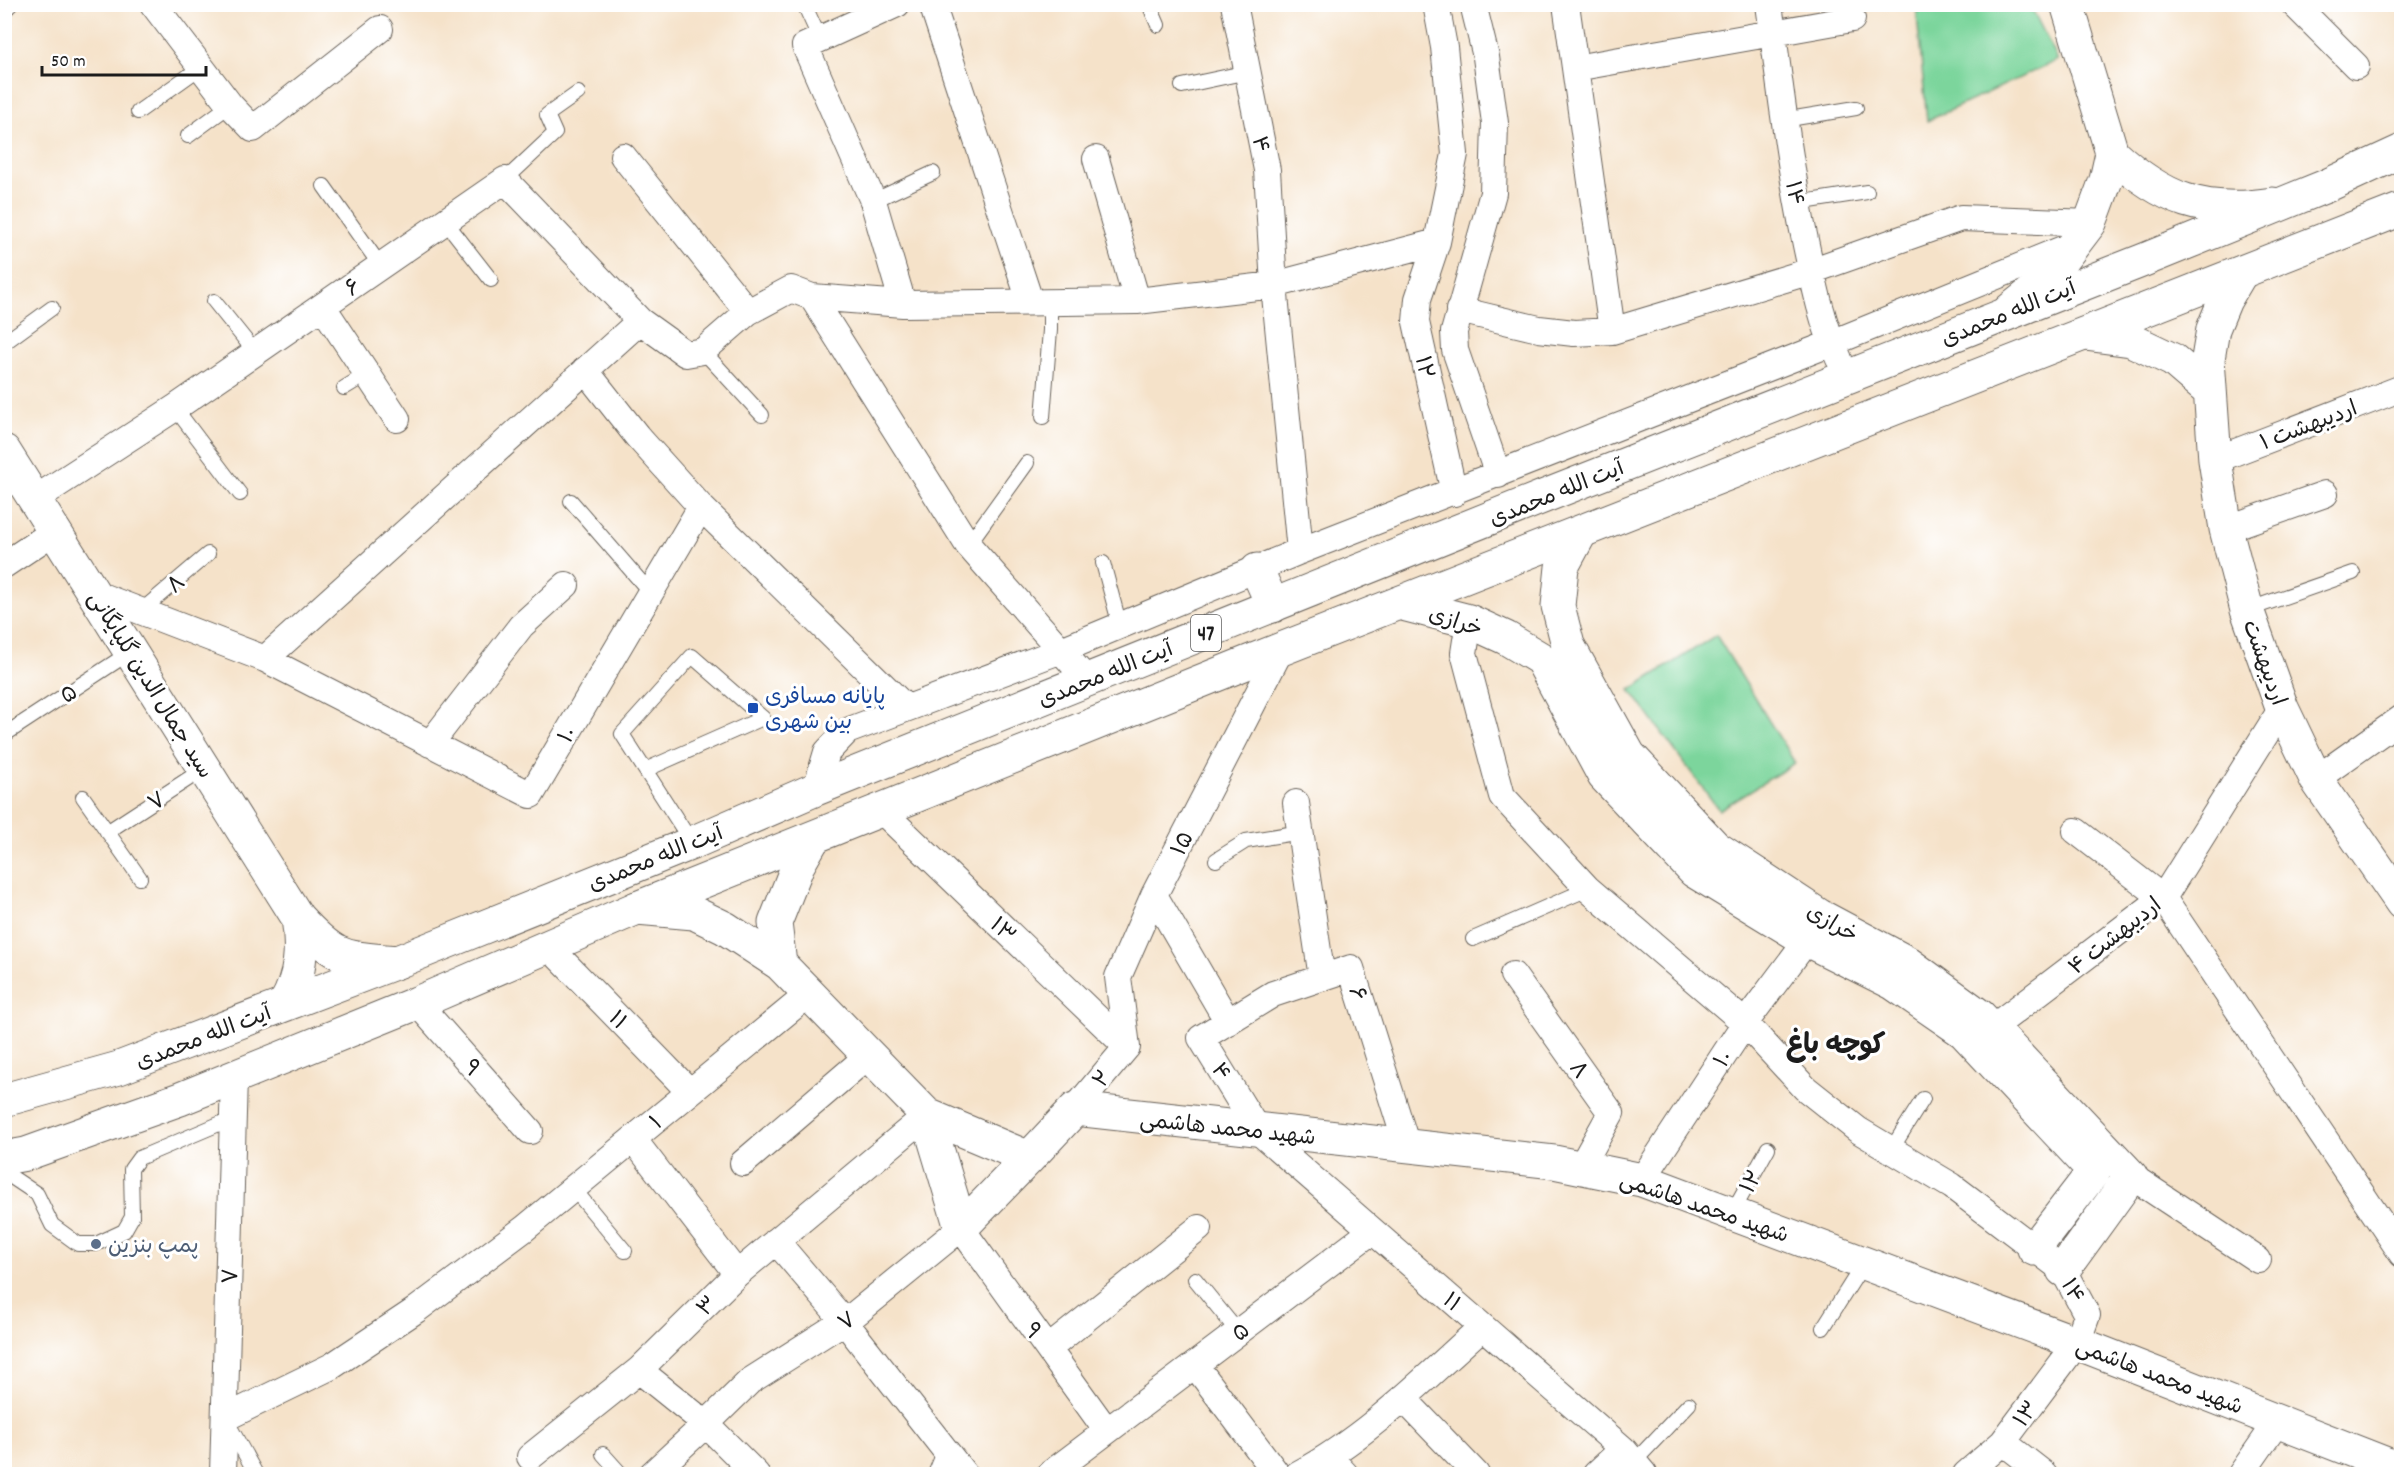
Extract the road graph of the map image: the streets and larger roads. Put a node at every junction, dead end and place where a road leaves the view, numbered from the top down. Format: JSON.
{"nodes":[{"id":1,"x":897,"y":4,"type":"edge"},
{"id":2,"x":932,"y":4,"type":"edge"},
{"id":3,"x":1234,"y":4,"type":"edge"},
{"id":4,"x":1436,"y":4,"type":"edge"},
{"id":5,"x":1473,"y":4,"type":"edge"},
{"id":6,"x":1566,"y":4,"type":"edge"},
{"id":7,"x":1769,"y":4,"type":"edge"},
{"id":8,"x":2067,"y":4,"type":"edge"},
{"id":9,"x":2294,"y":4,"type":"edge"},
{"id":10,"x":156,"y":6,"type":"edge"},
{"id":11,"x":1852,"y":19,"type":"dead end"},
{"id":12,"x":380,"y":29,"type":"dead end"},
{"id":13,"x":1773,"y":32,"type":"junction"},
{"id":14,"x":2356,"y":66,"type":"dead end"},
{"id":15,"x":1575,"y":68,"type":"junction"},
{"id":16,"x":2402,"y":152,"type":"edge"},
{"id":17,"x":2112,"y":153,"type":"junction"},
{"id":18,"x":623,"y":156,"type":"dead end"},
{"id":19,"x":1096,"y":159,"type":"dead end"},
{"id":20,"x":2281,"y":202,"type":"junction"},
{"id":21,"x":2402,"y":209,"type":"edge"},
{"id":22,"x":2082,"y":234,"type":"junction"},
{"id":23,"x":1437,"y":242,"type":"junction"},
{"id":24,"x":1811,"y":271,"type":"junction"},
{"id":25,"x":2241,"y":273,"type":"junction"},
{"id":26,"x":1274,"y":285,"type":"junction"},
{"id":27,"x":812,"y":297,"type":"junction"},
{"id":28,"x":1137,"y":301,"type":"junction"},
{"id":29,"x":1040,"y":302,"type":"junction"},
{"id":30,"x":903,"y":304,"type":"junction"},
{"id":31,"x":323,"y":307,"type":"junction"},
{"id":32,"x":1460,"y":310,"type":"junction"},
{"id":33,"x":2008,"y":311,"type":"junction"},
{"id":34,"x":747,"y":312,"type":"junction"},
{"id":35,"x":640,"y":321,"type":"junction"},
{"id":36,"x":1612,"y":331,"type":"junction"},
{"id":37,"x":2085,"y":334,"type":"junction"},
{"id":38,"x":1832,"y":343,"type":"junction"},
{"id":39,"x":585,"y":370,"type":"junction"},
{"id":40,"x":1847,"y":376,"type":"junction"},
{"id":41,"x":2402,"y":388,"type":"edge"},
{"id":42,"x":2209,"y":391,"type":"junction"},
{"id":43,"x":397,"y":419,"type":"dead end"},
{"id":44,"x":4,"y":451,"type":"edge"},
{"id":45,"x":2215,"y":460,"type":"junction"},
{"id":46,"x":1498,"y":475,"type":"junction"},
{"id":47,"x":1454,"y":493,"type":"junction"},
{"id":48,"x":2325,"y":494,"type":"dead end"},
{"id":49,"x":35,"y":499,"type":"junction"},
{"id":50,"x":701,"y":507,"type":"junction"},
{"id":51,"x":1476,"y":524,"type":"junction"},
{"id":52,"x":2226,"y":529,"type":"junction"},
{"id":53,"x":55,"y":531,"type":"junction"},
{"id":54,"x":1581,"y":532,"type":"junction"},
{"id":55,"x":1414,"y":549,"type":"junction"},
{"id":56,"x":1300,"y":551,"type":"junction"},
{"id":57,"x":4,"y":565,"type":"edge"},
{"id":58,"x":1489,"y":567,"type":"junction"},
{"id":59,"x":1257,"y":570,"type":"junction"},
{"id":60,"x":566,"y":585,"type":"dead end"},
{"id":61,"x":1431,"y":591,"type":"junction"},
{"id":62,"x":96,"y":594,"type":"junction"},
{"id":63,"x":1399,"y":603,"type":"junction"},
{"id":64,"x":1273,"y":606,"type":"junction"},
{"id":65,"x":1469,"y":621,"type":"junction"},
{"id":66,"x":1281,"y":650,"type":"junction"},
{"id":67,"x":1059,"y":651,"type":"junction"},
{"id":68,"x":265,"y":659,"type":"junction"},
{"id":69,"x":1087,"y":680,"type":"junction"},
{"id":70,"x":906,"y":708,"type":"junction"},
{"id":71,"x":2282,"y":708,"type":"junction"},
{"id":72,"x":2402,"y":718,"type":"edge"},
{"id":73,"x":430,"y":744,"type":"junction"},
{"id":74,"x":2316,"y":779,"type":"junction"},
{"id":75,"x":816,"y":789,"type":"junction"},
{"id":76,"x":1296,"y":803,"type":"dead end"},
{"id":77,"x":882,"y":811,"type":"junction"},
{"id":78,"x":2076,"y":831,"type":"dead end"},
{"id":79,"x":813,"y":839,"type":"junction"},
{"id":80,"x":1154,"y":896,"type":"junction"},
{"id":81,"x":2163,"y":898,"type":"junction"},
{"id":82,"x":2402,"y":903,"type":"edge"},
{"id":83,"x":638,"y":908,"type":"junction"},
{"id":84,"x":298,"y":918,"type":"junction"},
{"id":85,"x":1807,"y":940,"type":"junction"},
{"id":86,"x":549,"y":946,"type":"junction"},
{"id":87,"x":397,"y":962,"type":"junction"},
{"id":88,"x":780,"y":964,"type":"junction"},
{"id":89,"x":1514,"y":975,"type":"dead end"},
{"id":90,"x":1322,"y":978,"type":"junction"},
{"id":91,"x":809,"y":994,"type":"junction"},
{"id":92,"x":417,"y":1003,"type":"junction"},
{"id":93,"x":285,"y":1004,"type":"junction"},
{"id":94,"x":1228,"y":1022,"type":"junction"},
{"id":95,"x":1745,"y":1023,"type":"junction"},
{"id":96,"x":1982,"y":1035,"type":"junction"},
{"id":97,"x":1127,"y":1047,"type":"junction"},
{"id":98,"x":869,"y":1055,"type":"junction"},
{"id":99,"x":234,"y":1077,"type":"junction"},
{"id":100,"x":690,"y":1092,"type":"junction"},
{"id":101,"x":4,"y":1100,"type":"edge"},
{"id":102,"x":1075,"y":1109,"type":"junction"},
{"id":103,"x":927,"y":1115,"type":"junction"},
{"id":104,"x":530,"y":1131,"type":"dead end"},
{"id":105,"x":1258,"y":1131,"type":"junction"},
{"id":106,"x":633,"y":1139,"type":"junction"},
{"id":107,"x":1407,"y":1146,"type":"junction"},
{"id":108,"x":4,"y":1158,"type":"edge"},
{"id":109,"x":1029,"y":1158,"type":"junction"},
{"id":110,"x":743,"y":1163,"type":"dead end"},
{"id":111,"x":1581,"y":1167,"type":"junction"},
{"id":112,"x":2131,"y":1176,"type":"junction"},
{"id":113,"x":1642,"y":1180,"type":"junction"},
{"id":114,"x":962,"y":1228,"type":"junction"},
{"id":115,"x":1199,"y":1228,"type":"dead end"},
{"id":116,"x":1372,"y":1231,"type":"junction"},
{"id":117,"x":776,"y":1241,"type":"junction"},
{"id":118,"x":2034,"y":1249,"type":"junction"},
{"id":119,"x":2402,"y":1254,"type":"edge"},
{"id":120,"x":2258,"y":1260,"type":"dead end"},
{"id":121,"x":2062,"y":1270,"type":"junction"},
{"id":122,"x":737,"y":1274,"type":"junction"},
{"id":123,"x":844,"y":1321,"type":"junction"},
{"id":124,"x":1482,"y":1327,"type":"junction"},
{"id":125,"x":2077,"y":1343,"type":"junction"},
{"id":126,"x":1048,"y":1349,"type":"junction"},
{"id":127,"x":1195,"y":1365,"type":"junction"},
{"id":128,"x":639,"y":1371,"type":"junction"},
{"id":129,"x":1403,"y":1398,"type":"junction"},
{"id":130,"x":225,"y":1418,"type":"junction"},
{"id":131,"x":2278,"y":1421,"type":"junction"},
{"id":132,"x":706,"y":1424,"type":"junction"},
{"id":133,"x":1107,"y":1431,"type":"junction"},
{"id":134,"x":2003,"y":1442,"type":"junction"},
{"id":135,"x":530,"y":1457,"type":"dead end"},
{"id":136,"x":1633,"y":1462,"type":"edge"},
{"id":137,"x":1337,"y":1466,"type":"edge"},
{"id":138,"x":2402,"y":1470,"type":"edge"},
{"id":139,"x":224,"y":1474,"type":"edge"},
{"id":140,"x":652,"y":1474,"type":"edge"},
{"id":141,"x":756,"y":1474,"type":"edge"},
{"id":142,"x":964,"y":1474,"type":"edge"},
{"id":143,"x":1050,"y":1474,"type":"edge"},
{"id":144,"x":1277,"y":1474,"type":"edge"},
{"id":145,"x":1298,"y":1474,"type":"edge"},
{"id":146,"x":1476,"y":1474,"type":"edge"},
{"id":147,"x":1596,"y":1474,"type":"edge"},
{"id":148,"x":1966,"y":1474,"type":"edge"},
{"id":149,"x":2044,"y":1474,"type":"edge"},
{"id":150,"x":2241,"y":1474,"type":"edge"}],
"edges":[{"from":1,"to":30,"type":"street"},
{"from":2,"to":29,"type":"street"},
{"from":3,"to":26,"type":"street","name":"۴"},
{"from":4,"to":23,"type":"street","name":"۱۲"},
{"from":5,"to":32,"type":"street"},
{"from":6,"to":15,"type":"street"},
{"from":7,"to":13,"type":"street","name":"۱۴"},
{"from":8,"to":17,"type":"main road"},
{"from":9,"to":14,"type":"street"},
{"from":10,"to":12,"type":"street"},
{"from":11,"to":13,"type":"street"},
{"from":13,"to":15,"type":"street"},
{"from":13,"to":24,"type":"street","name":"۱۴"},
{"from":15,"to":36,"type":"street"},
{"from":16,"to":20,"type":"main road","name":"آیت الله محمدی","number":"47"},
{"from":17,"to":20,"type":"main road"},
{"from":17,"to":22,"type":"main road"},
{"from":18,"to":34,"type":"street"},
{"from":19,"to":28,"type":"street"},
{"from":20,"to":33,"type":"main road","name":"آیت الله محمدی","number":"47"},
{"from":21,"to":25,"type":"main road","name":"آیت الله محمدی","number":"47"},
{"from":22,"to":24,"type":"street"},
{"from":22,"to":33,"type":"main road"},
{"from":22,"to":38,"type":"street"},
{"from":23,"to":26,"type":"street"},
{"from":23,"to":47,"type":"street","name":"۱۲"},
{"from":24,"to":36,"type":"street"},
{"from":24,"to":38,"type":"street","name":"۱۴"},
{"from":25,"to":37,"type":"main road","name":"آیت الله محمدی","number":"47"},
{"from":25,"to":42,"type":"main road","name":"اردیبهشت"},
{"from":26,"to":28,"type":"street"},
{"from":26,"to":56,"type":"street","name":"۴"},
{"from":27,"to":30,"type":"street"},
{"from":27,"to":34,"type":"street"},
{"from":27,"to":67,"type":"street"},
{"from":28,"to":29,"type":"street"},
{"from":29,"to":30,"type":"street"},
{"from":31,"to":35,"type":"street","name":"۶"},
{"from":31,"to":43,"type":"street"},
{"from":31,"to":49,"type":"street","name":"۶"},
{"from":32,"to":36,"type":"street"},
{"from":32,"to":46,"type":"street"},
{"from":33,"to":40,"type":"main road","name":"آیت الله محمدی","number":"47"},
{"from":34,"to":35,"type":"street"},
{"from":35,"to":39,"type":"street"},
{"from":37,"to":42,"type":"main road"},
{"from":37,"to":54,"type":"main road","name":"آیت الله محمدی","number":"47"},
{"from":38,"to":40,"type":"street","name":"۱۴"},
{"from":38,"to":46,"type":"street"},
{"from":39,"to":50,"type":"street"},
{"from":39,"to":68,"type":"street"},
{"from":40,"to":51,"type":"main road","name":"آیت الله محمدی","number":"47"},
{"from":41,"to":45,"type":"street","name":"اردیبهشت ۱"},
{"from":42,"to":45,"type":"main road","name":"اردیبهشت"},
{"from":44,"to":49,"type":"main road","name":"سید جمال الدین گلپایگانی"},
{"from":45,"to":52,"type":"main road","name":"اردیبهشت"},
{"from":46,"to":47,"type":"street"},
{"from":47,"to":56,"type":"street"},
{"from":48,"to":52,"type":"street"},
{"from":49,"to":53,"type":"main road","name":"سید جمال الدین گلپایگانی"},
{"from":50,"to":70,"type":"street"},
{"from":50,"to":73,"type":"street","name":"۱۰"},
{"from":51,"to":55,"type":"main road","name":"آیت الله محمدی","number":"47"},
{"from":51,"to":58,"type":"main road"},
{"from":52,"to":71,"type":"main road","name":"اردیبهشت"},
{"from":53,"to":57,"type":"street"},
{"from":53,"to":62,"type":"main road","name":"سید جمال الدین گلپایگانی"},
{"from":54,"to":58,"type":"main road","name":"آیت الله محمدی","number":"47"},
{"from":54,"to":96,"type":"main road","name":"خرازی"},
{"from":55,"to":61,"type":"main road"},
{"from":55,"to":64,"type":"main road","name":"آیت الله محمدی","number":"47"},
{"from":56,"to":59,"type":"street"},
{"from":58,"to":61,"type":"main road","name":"آیت الله محمدی","number":"47"},
{"from":59,"to":64,"type":"main road"},
{"from":59,"to":67,"type":"street"},
{"from":60,"to":73,"type":"street"},
{"from":61,"to":63,"type":"main road","name":"آیت الله محمدی","number":"47"},
{"from":62,"to":68,"type":"street","name":"۱۰"},
{"from":62,"to":84,"type":"main road","name":"سید جمال الدین گلپایگانی"},
{"from":63,"to":65,"type":"main road","name":"خرازی"},
{"from":63,"to":66,"type":"main road","name":"آیت الله محمدی","number":"47"},
{"from":64,"to":69,"type":"main road","name":"آیت الله محمدی","number":"47"},
{"from":65,"to":85,"type":"main road","name":"خرازی"},
{"from":65,"to":95,"type":"street","name":"۱۴"},
{"from":66,"to":77,"type":"main road","name":"آیت الله محمدی","number":"47"},
{"from":66,"to":80,"type":"street","name":"۱۵"},
{"from":67,"to":69,"type":"street"},
{"from":67,"to":70,"type":"street"},
{"from":68,"to":73,"type":"street","name":"۱۰"},
{"from":69,"to":75,"type":"main road","name":"آیت الله محمدی","number":"47"},
{"from":70,"to":75,"type":"street"},
{"from":71,"to":74,"type":"main road","name":"اردیبهشت"},
{"from":71,"to":81,"type":"street","name":"اردیبهشت ۴"},
{"from":72,"to":74,"type":"street"},
{"from":74,"to":82,"type":"main road","name":"اردیبهشت"},
{"from":75,"to":87,"type":"main road","name":"آیت الله محمدی","number":"47"},
{"from":76,"to":90,"type":"street"},
{"from":77,"to":79,"type":"main road","name":"آیت الله محمدی","number":"47"},
{"from":77,"to":97,"type":"street","name":"۱۳"},
{"from":78,"to":81,"type":"street"},
{"from":79,"to":83,"type":"main road","name":"آیت الله محمدی","number":"47"},
{"from":79,"to":88,"type":"main road"},
{"from":80,"to":94,"type":"street"},
{"from":80,"to":97,"type":"street","name":"۱۵"},
{"from":81,"to":96,"type":"street","name":"اردیبهشت ۴"},
{"from":81,"to":119,"type":"street"},
{"from":83,"to":86,"type":"main road","name":"آیت الله محمدی","number":"47"},
{"from":83,"to":88,"type":"main road"},
{"from":84,"to":87,"type":"main road"},
{"from":84,"to":93,"type":"main road"},
{"from":85,"to":95,"type":"street","name":"۱۰"},
{"from":85,"to":96,"type":"main road","name":"خرازی"},
{"from":86,"to":92,"type":"main road","name":"آیت الله محمدی","number":"47"},
{"from":86,"to":100,"type":"street","name":"۱۱"},
{"from":87,"to":93,"type":"main road","name":"آیت الله محمدی","number":"47"},
{"from":88,"to":91,"type":"main road"},
{"from":89,"to":111,"type":"street","name":"۸"},
{"from":90,"to":94,"type":"street","name":"۶"},
{"from":90,"to":107,"type":"street","name":"۶"},
{"from":91,"to":98,"type":"main road"},
{"from":91,"to":100,"type":"street","name":"۱"},
{"from":92,"to":99,"type":"main road","name":"آیت الله محمدی","number":"47"},
{"from":92,"to":104,"type":"street","name":"۹"},
{"from":93,"to":101,"type":"main road","name":"آیت الله محمدی","number":"47"},
{"from":94,"to":105,"type":"street","name":"۴"},
{"from":95,"to":113,"type":"street","name":"۱۰"},
{"from":95,"to":118,"type":"street","name":"۱۴"},
{"from":96,"to":112,"type":"main road","name":"خرازی"},
{"from":96,"to":118,"type":"main road","name":"خرازی"},
{"from":97,"to":102,"type":"street","name":"۲"},
{"from":98,"to":103,"type":"main road"},
{"from":98,"to":110,"type":"street"},
{"from":99,"to":108,"type":"main road","name":"آیت الله محمدی","number":"47"},
{"from":99,"to":130,"type":"street","name":"۷"},
{"from":100,"to":106,"type":"street","name":"۱"},
{"from":102,"to":105,"type":"main road","name":"شهید محمد هاشمی"},
{"from":102,"to":109,"type":"main road"},
{"from":103,"to":109,"type":"main road"},
{"from":103,"to":114,"type":"main road"},
{"from":103,"to":117,"type":"street"},
{"from":105,"to":107,"type":"main road","name":"شهید محمد هاشمی"},
{"from":105,"to":116,"type":"street","name":"۱۱"},
{"from":106,"to":122,"type":"street","name":"۱"},
{"from":106,"to":130,"type":"street"},
{"from":107,"to":111,"type":"main road","name":"شهید محمد هاشمی"},
{"from":109,"to":114,"type":"main road","name":"۷"},
{"from":111,"to":113,"type":"main road","name":"شهید محمد هاشمی"},
{"from":112,"to":120,"type":"street"},
{"from":112,"to":121,"type":"main road"},
{"from":113,"to":125,"type":"main road","name":"شهید محمد هاشمی"},
{"from":114,"to":123,"type":"street","name":"۷"},
{"from":114,"to":126,"type":"street","name":"۹"},
{"from":115,"to":126,"type":"street"},
{"from":116,"to":124,"type":"street","name":"۱۱"},
{"from":116,"to":127,"type":"street","name":"۵"},
{"from":117,"to":122,"type":"street","name":"۳"},
{"from":117,"to":123,"type":"street"},
{"from":118,"to":121,"type":"street","name":"۱۴"},
{"from":121,"to":125,"type":"street","name":"۱۴"},
{"from":122,"to":128,"type":"street","name":"۳"},
{"from":123,"to":132,"type":"street","name":"۷"},
{"from":123,"to":142,"type":"street"},
{"from":124,"to":129,"type":"street"},
{"from":124,"to":136,"type":"street","name":"۱۱"},
{"from":125,"to":131,"type":"main road","name":"شهید محمد هاشمی"},
{"from":125,"to":134,"type":"street","name":"۱۳"},
{"from":126,"to":133,"type":"street","name":"۹"},
{"from":127,"to":133,"type":"street","name":"۵"},
{"from":127,"to":144,"type":"street"},
{"from":128,"to":132,"type":"street"},
{"from":128,"to":135,"type":"street","name":"۳"},
{"from":129,"to":137,"type":"street"},
{"from":129,"to":146,"type":"street"},
{"from":130,"to":139,"type":"street","name":"۷"},
{"from":131,"to":138,"type":"main road","name":"شهید محمد هاشمی"},
{"from":131,"to":150,"type":"street"},
{"from":132,"to":140,"type":"street","name":"۷"},
{"from":132,"to":141,"type":"street"},
{"from":133,"to":143,"type":"street","name":"۵"},
{"from":134,"to":148,"type":"street"},
{"from":134,"to":149,"type":"street","name":"۱۳"},
{"from":136,"to":147,"type":"street"},
{"from":137,"to":145,"type":"street"}]}
